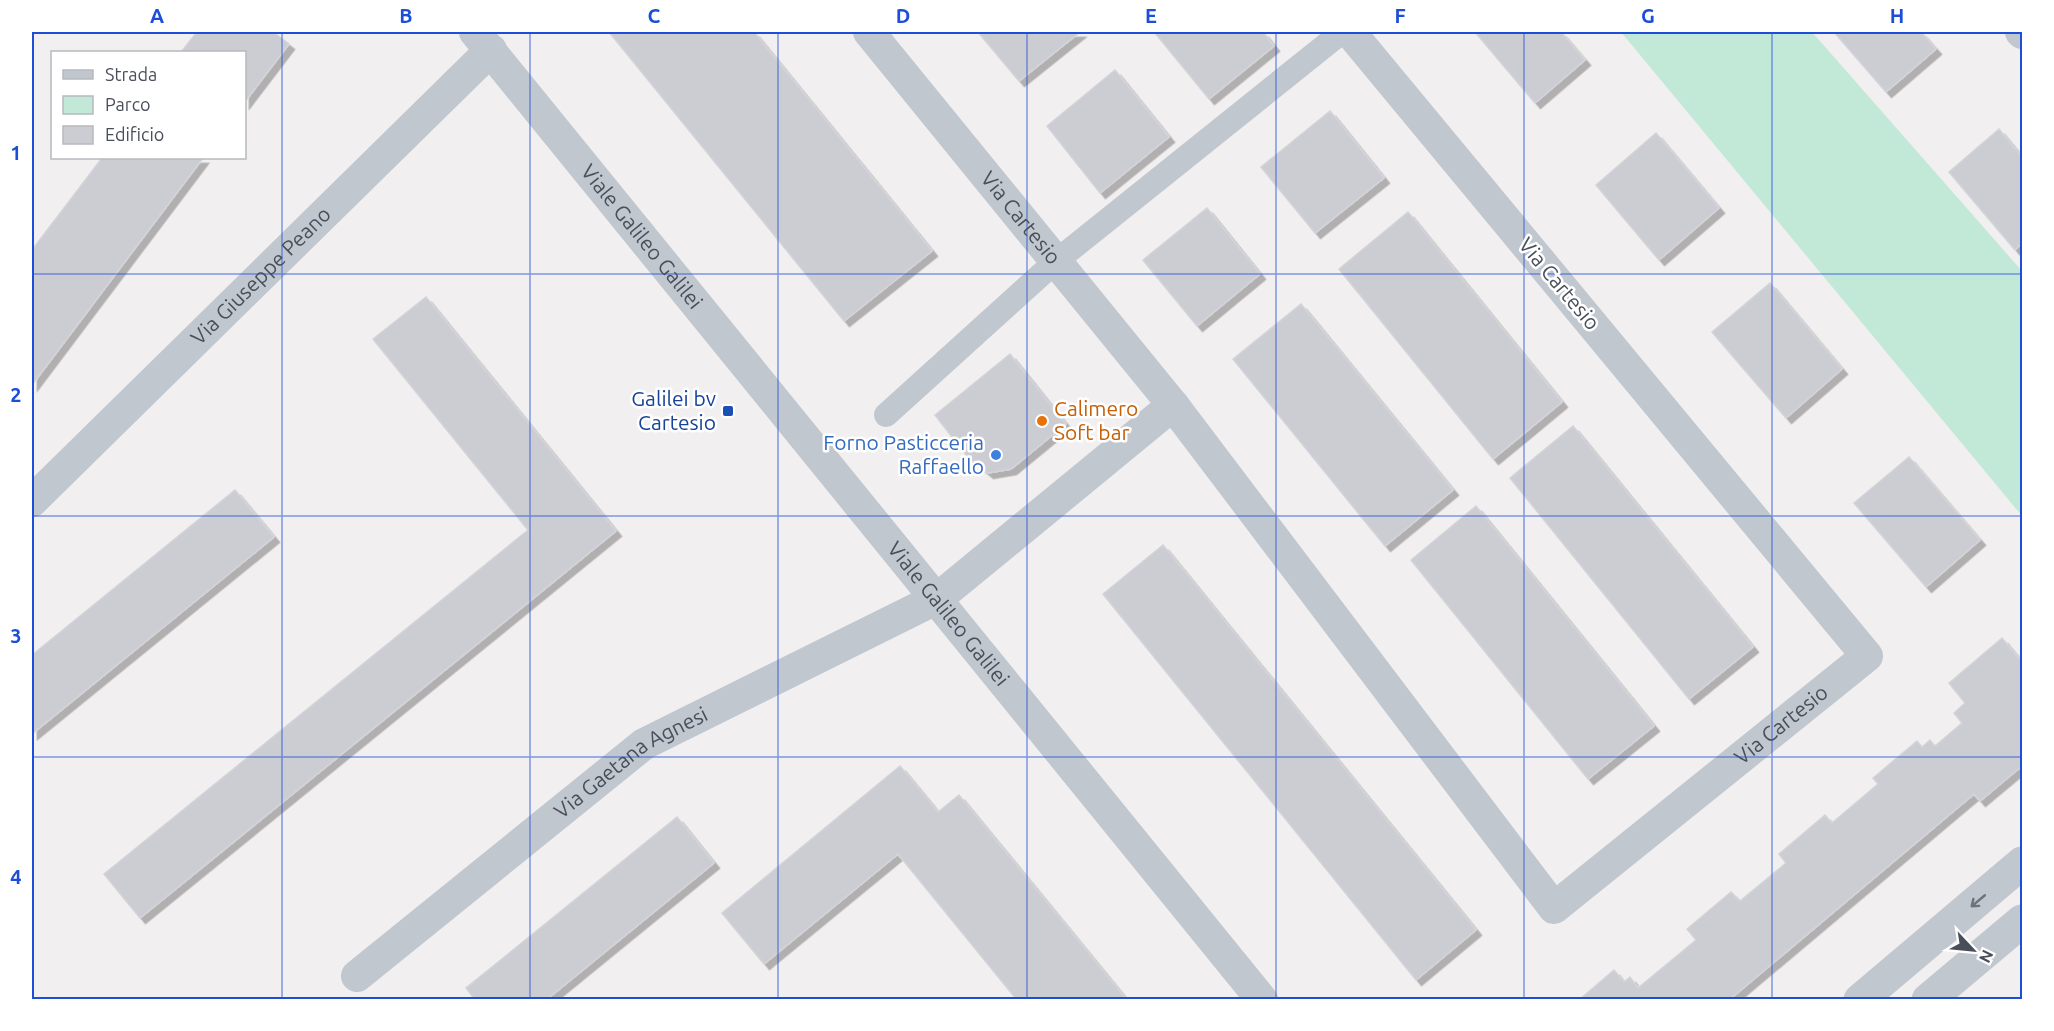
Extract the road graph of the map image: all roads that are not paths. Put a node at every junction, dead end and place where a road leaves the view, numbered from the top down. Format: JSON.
{"nodes":[{"id":1,"x":869,"y":32,"type":"edge"},
{"id":2,"x":1342,"y":32,"type":"edge"},
{"id":3,"x":1350,"y":32,"type":"edge"},
{"id":4,"x":483,"y":41,"type":"edge"},
{"id":5,"x":1055,"y":262,"type":"junction"},
{"id":6,"x":1173,"y":405,"type":"junction"},
{"id":7,"x":886,"y":415,"type":"dead end"},
{"id":8,"x":32,"y":501,"type":"edge"},
{"id":9,"x":938,"y":598,"type":"junction"},
{"id":10,"x":2022,"y":863,"type":"edge"},
{"id":11,"x":2022,"y":921,"type":"edge"},
{"id":12,"x":357,"y":976,"type":"dead end"},
{"id":13,"x":1262,"y":999,"type":"edge"},
{"id":14,"x":1860,"y":999,"type":"edge"},
{"id":15,"x":1928,"y":999,"type":"edge"}],
"edges":[{"from":1,"to":5,"type":"street","name":"Via Cartesio"},
{"from":2,"to":5,"type":"street"},
{"from":3,"to":6,"type":"street","name":"Via Cartesio"},
{"from":4,"to":8,"type":"street","name":"Via Giuseppe Peano"},
{"from":4,"to":9,"type":"street","name":"Viale Galileo Galilei"},
{"from":5,"to":6,"type":"street","name":"Via Cartesio"},
{"from":5,"to":7,"type":"street"},
{"from":6,"to":9,"type":"street"},
{"from":9,"to":12,"type":"street","name":"Via Gaetana Agnesi"},
{"from":9,"to":13,"type":"street","name":"Viale Galileo Galilei"},
{"from":10,"to":14,"type":"street","one_way":true},
{"from":11,"to":15,"type":"street"}]}
